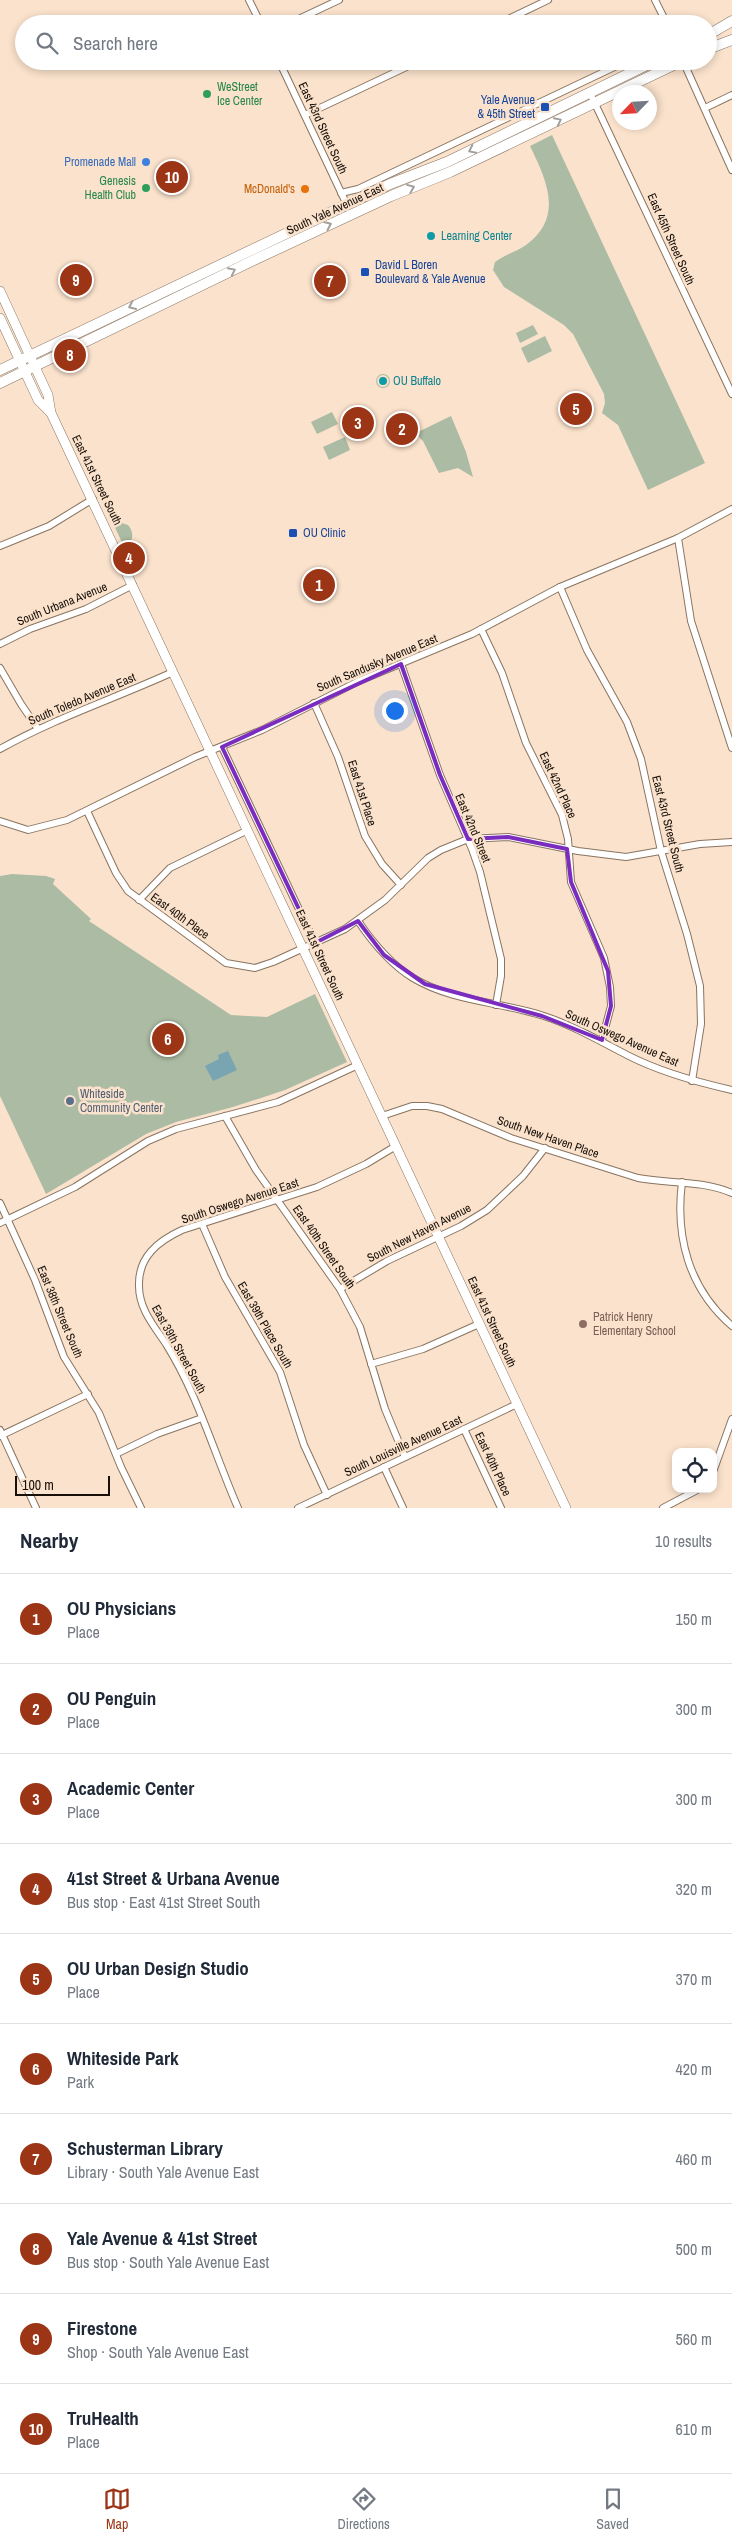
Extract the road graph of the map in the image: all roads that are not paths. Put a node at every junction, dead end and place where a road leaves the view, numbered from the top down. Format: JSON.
{"nodes":[{"id":1,"x":248,"y":0,"type":"edge"},
{"id":2,"x":339,"y":0,"type":"edge"},
{"id":3,"x":548,"y":0,"type":"edge"},
{"id":4,"x":655,"y":0,"type":"edge"},
{"id":5,"x":256,"y":15,"type":"edge"},
{"id":6,"x":307,"y":15,"type":"edge"},
{"id":7,"x":517,"y":15,"type":"edge"},
{"id":8,"x":662,"y":15,"type":"edge"},
{"id":9,"x":732,"y":21,"type":"edge"},
{"id":10,"x":717,"y":30,"type":"edge"},
{"id":11,"x":732,"y":40,"type":"edge"},
{"id":12,"x":717,"y":46,"type":"edge"},
{"id":13,"x":283,"y":70,"type":"edge"},
{"id":14,"x":400,"y":70,"type":"edge"},
{"id":15,"x":608,"y":70,"type":"edge"},
{"id":16,"x":637,"y":70,"type":"edge"},
{"id":17,"x":663,"y":70,"type":"edge"},
{"id":18,"x":686,"y":70,"type":"edge"},
{"id":19,"x":590,"y":93,"type":"junction"},
{"id":20,"x":732,"y":95,"type":"edge"},
{"id":21,"x":595,"y":103,"type":"junction"},
{"id":22,"x":705,"y":108,"type":"junction"},
{"id":23,"x":305,"y":115,"type":"junction"},
{"id":24,"x":516,"y":129,"type":"junction"},
{"id":25,"x":521,"y":139,"type":"junction"},
{"id":26,"x":732,"y":170,"type":"edge"},
{"id":27,"x":341,"y":194,"type":"junction"},
{"id":28,"x":348,"y":210,"type":"junction"},
{"id":29,"x":175,"y":286,"type":"junction"},
{"id":30,"x":0,"y":291,"type":"edge"},
{"id":31,"x":166,"y":302,"type":"junction"},
{"id":32,"x":0,"y":318,"type":"edge"},
{"id":33,"x":30,"y":356,"type":"junction"},
{"id":34,"x":20,"y":361,"type":"junction"},
{"id":35,"x":35,"y":366,"type":"junction"},
{"id":36,"x":0,"y":370,"type":"edge"},
{"id":37,"x":24,"y":371,"type":"junction"},
{"id":38,"x":0,"y":383,"type":"edge"},
{"id":39,"x":732,"y":394,"type":"edge"},
{"id":40,"x":51,"y":413,"type":"junction"},
{"id":41,"x":93,"y":499,"type":"junction"},
{"id":42,"x":732,"y":509,"type":"edge"},
{"id":43,"x":678,"y":538,"type":"junction"},
{"id":44,"x":0,"y":546,"type":"edge"},
{"id":45,"x":133,"y":585,"type":"junction"},
{"id":46,"x":560,"y":587,"type":"junction"},
{"id":47,"x":481,"y":629,"type":"junction"},
{"id":48,"x":0,"y":644,"type":"edge"},
{"id":49,"x":401,"y":664,"type":"junction"},
{"id":50,"x":0,"y":668,"type":"edge"},
{"id":51,"x":173,"y":672,"type":"junction"},
{"id":52,"x":314,"y":703,"type":"junction"},
{"id":53,"x":38,"y":729,"type":"junction"},
{"id":54,"x":222,"y":747,"type":"junction"},
{"id":55,"x":732,"y":748,"type":"edge"},
{"id":56,"x":0,"y":749,"type":"edge"},
{"id":57,"x":211,"y":751,"type":"junction"},
{"id":58,"x":87,"y":811,"type":"junction"},
{"id":59,"x":0,"y":821,"type":"edge"},
{"id":60,"x":248,"y":830,"type":"junction"},
{"id":61,"x":468,"y":839,"type":"junction"},
{"id":62,"x":732,"y":842,"type":"edge"},
{"id":63,"x":568,"y":849,"type":"junction"},
{"id":64,"x":661,"y":851,"type":"junction"},
{"id":65,"x":401,"y":884,"type":"junction"},
{"id":66,"x":138,"y":900,"type":"junction"},
{"id":67,"x":358,"y":921,"type":"junction"},
{"id":68,"x":315,"y":943,"type":"junction"},
{"id":69,"x":303,"y":949,"type":"junction"},
{"id":70,"x":496,"y":1005,"type":"junction"},
{"id":71,"x":602,"y":1040,"type":"junction"},
{"id":72,"x":358,"y":1065,"type":"junction"},
{"id":73,"x":692,"y":1081,"type":"junction"},
{"id":74,"x":732,"y":1090,"type":"edge"},
{"id":75,"x":225,"y":1116,"type":"junction"},
{"id":76,"x":382,"y":1116,"type":"junction"},
{"id":77,"x":396,"y":1146,"type":"junction"},
{"id":78,"x":545,"y":1148,"type":"junction"},
{"id":79,"x":682,"y":1182,"type":"junction"},
{"id":80,"x":732,"y":1192,"type":"edge"},
{"id":81,"x":278,"y":1200,"type":"junction"},
{"id":82,"x":0,"y":1203,"type":"edge"},
{"id":83,"x":8,"y":1220,"type":"junction"},
{"id":84,"x":0,"y":1223,"type":"edge"},
{"id":85,"x":202,"y":1224,"type":"junction"},
{"id":86,"x":439,"y":1237,"type":"junction"},
{"id":87,"x":148,"y":1255,"type":"joint"},
{"id":88,"x":340,"y":1288,"type":"junction"},
{"id":89,"x":479,"y":1324,"type":"junction"},
{"id":90,"x":732,"y":1326,"type":"edge"},
{"id":91,"x":371,"y":1364,"type":"junction"},
{"id":92,"x":88,"y":1394,"type":"junction"},
{"id":93,"x":517,"y":1404,"type":"junction"},
{"id":94,"x":202,"y":1418,"type":"junction"},
{"id":95,"x":731,"y":1423,"type":"edge"},
{"id":96,"x":464,"y":1429,"type":"junction"},
{"id":97,"x":1,"y":1434,"type":"edge"},
{"id":98,"x":116,"y":1454,"type":"junction"},
{"id":99,"x":405,"y":1457,"type":"junction"},
{"id":100,"x":717,"y":1461,"type":"edge"},
{"id":101,"x":384,"y":1467,"type":"junction"},
{"id":102,"x":691,"y":1493,"type":"edge"},
{"id":103,"x":327,"y":1495,"type":"junction"},
{"id":104,"x":36,"y":1508,"type":"edge"},
{"id":105,"x":141,"y":1508,"type":"edge"},
{"id":106,"x":238,"y":1508,"type":"edge"},
{"id":107,"x":298,"y":1508,"type":"edge"},
{"id":108,"x":403,"y":1508,"type":"edge"},
{"id":109,"x":501,"y":1508,"type":"edge"},
{"id":110,"x":566,"y":1508,"type":"edge"},
{"id":111,"x":663,"y":1508,"type":"edge"}],
"edges":[{"from":1,"to":5,"type":"street"},
{"from":2,"to":6,"type":"street"},
{"from":3,"to":7,"type":"street"},
{"from":4,"to":8,"type":"street"},
{"from":9,"to":10,"type":"main road"},
{"from":11,"to":12,"type":"main road"},
{"from":13,"to":23,"type":"street","name":"East 43rd Street South"},
{"from":14,"to":23,"type":"street"},
{"from":15,"to":27,"type":"street","name":"South Yale Avenue East"},
{"from":16,"to":19,"type":"main road","name":"South Yale Avenue East"},
{"from":17,"to":21,"type":"main road","name":"South Yale Avenue East"},
{"from":18,"to":22,"type":"street"},
{"from":19,"to":21,"type":"street","name":"East 45th Street South"},
{"from":19,"to":24,"type":"main road","name":"South Yale Avenue East"},
{"from":20,"to":22,"type":"street"},
{"from":25,"to":21,"type":"main road","name":"South Yale Avenue East","one_way":true},
{"from":21,"to":39,"type":"street","name":"East 45th Street South"},
{"from":22,"to":26,"type":"street"},
{"from":23,"to":27,"type":"street","name":"East 43rd Street South"},
{"from":24,"to":25,"type":"main road"},
{"from":24,"to":28,"type":"main road","name":"South Yale Avenue East","one_way":true},
{"from":28,"to":25,"type":"main road","name":"South Yale Avenue East","one_way":true},
{"from":27,"to":28,"type":"street","name":"East 43rd Street South"},
{"from":28,"to":29,"type":"main road","name":"South Yale Avenue East"},
{"from":31,"to":28,"type":"main road","name":"South Yale Avenue East","one_way":true},
{"from":29,"to":31,"type":"main road"},
{"from":29,"to":33,"type":"main road","name":"South Yale Avenue East","one_way":true},
{"from":30,"to":33,"type":"main road","name":"East 41st Street South"},
{"from":31,"to":35,"type":"main road","name":"South Yale Avenue East"},
{"from":32,"to":34,"type":"main road","name":"East 41st Street South"},
{"from":33,"to":34,"type":"main road","name":"South Yale Avenue East"},
{"from":33,"to":35,"type":"main road","name":"East 41st Street South"},
{"from":34,"to":36,"type":"main road","name":"South Yale Avenue East"},
{"from":34,"to":37,"type":"main road","name":"East 41st Street South"},
{"from":35,"to":37,"type":"main road","name":"South Yale Avenue East"},
{"from":35,"to":40,"type":"main road","name":"East 41st Street South"},
{"from":37,"to":38,"type":"main road","name":"South Yale Avenue East"},
{"from":37,"to":40,"type":"main road","name":"East 41st Street South"},
{"from":40,"to":41,"type":"main road","name":"East 41st Street South"},
{"from":41,"to":44,"type":"street"},
{"from":41,"to":45,"type":"main road","name":"East 41st Street South"},
{"from":42,"to":43,"type":"street","name":"South Sandusky Avenue East"},
{"from":43,"to":46,"type":"street","name":"South Sandusky Avenue East"},
{"from":43,"to":55,"type":"street"},
{"from":45,"to":48,"type":"street","name":"South Urbana Avenue"},
{"from":45,"to":51,"type":"main road","name":"East 41st Street South"},
{"from":46,"to":47,"type":"street","name":"South Sandusky Avenue East"},
{"from":46,"to":64,"type":"street","name":"East 43rd Street South"},
{"from":47,"to":49,"type":"street","name":"South Sandusky Avenue East"},
{"from":47,"to":63,"type":"street","name":"East 42nd Place"},
{"from":49,"to":52,"type":"street","name":"South Sandusky Avenue East"},
{"from":49,"to":61,"type":"street","name":"East 42nd Street"},
{"from":50,"to":53,"type":"street"},
{"from":51,"to":53,"type":"street","name":"South Toledo Avenue East"},
{"from":51,"to":57,"type":"main road","name":"East 41st Street South"},
{"from":52,"to":54,"type":"street","name":"South Sandusky Avenue East"},
{"from":52,"to":65,"type":"street","name":"East 41st Place"},
{"from":53,"to":56,"type":"street","name":"South Toledo Avenue East"},
{"from":54,"to":57,"type":"street","name":"South Sandusky Avenue East"},
{"from":54,"to":68,"type":"street","name":"East 41st Street South"},
{"from":57,"to":58,"type":"street","name":"South Sandusky Avenue East"},
{"from":57,"to":60,"type":"main road","name":"East 41st Street South"},
{"from":58,"to":59,"type":"street","name":"South Sandusky Avenue East"},
{"from":58,"to":66,"type":"street","name":"East 40th Place"},
{"from":60,"to":66,"type":"street"},
{"from":60,"to":69,"type":"main road","name":"East 41st Street South"},
{"from":61,"to":63,"type":"street"},
{"from":61,"to":65,"type":"street","name":"East 40th Place"},
{"from":61,"to":70,"type":"street","name":"East 42nd Street"},
{"from":62,"to":64,"type":"street"},
{"from":63,"to":64,"type":"street"},
{"from":63,"to":71,"type":"street","name":"East 42nd Place"},
{"from":64,"to":73,"type":"street","name":"East 43rd Street South"},
{"from":65,"to":67,"type":"street","name":"East 40th Place"},
{"from":66,"to":69,"type":"street","name":"East 40th Place"},
{"from":67,"to":68,"type":"street","name":"East 40th Place"},
{"from":67,"to":70,"type":"street","name":"South Oswego Avenue East"},
{"from":68,"to":69,"type":"street","name":"East 40th Place"},
{"from":69,"to":72,"type":"main road","name":"East 41st Street South"},
{"from":70,"to":71,"type":"street","name":"South Oswego Avenue East"},
{"from":71,"to":73,"type":"street","name":"South Oswego Avenue East"},
{"from":72,"to":75,"type":"street"},
{"from":72,"to":76,"type":"main road","name":"East 41st Street South"},
{"from":73,"to":74,"type":"street","name":"South Oswego Avenue East"},
{"from":75,"to":81,"type":"street","name":"East 40th Street South"},
{"from":75,"to":83,"type":"street"},
{"from":76,"to":77,"type":"main road","name":"East 41st Street South"},
{"from":76,"to":78,"type":"street","name":"South New Haven Place"},
{"from":77,"to":81,"type":"street","name":"South Oswego Avenue East"},
{"from":77,"to":86,"type":"main road","name":"East 41st Street South"},
{"from":78,"to":79,"type":"street","name":"South New Haven Place"},
{"from":78,"to":86,"type":"street","name":"South New Haven Avenue"},
{"from":79,"to":80,"type":"street","name":"South New Haven Place"},
{"from":79,"to":90,"type":"street"},
{"from":81,"to":85,"type":"street","name":"South Oswego Avenue East"},
{"from":81,"to":88,"type":"street","name":"East 40th Street South"},
{"from":82,"to":83,"type":"street","name":"East 38th Street South"},
{"from":83,"to":84,"type":"street"},
{"from":83,"to":92,"type":"street","name":"East 38th Street South"},
{"from":85,"to":87,"type":"street","name":"South Oswego Avenue East"},
{"from":85,"to":103,"type":"street","name":"East 39th Place South"},
{"from":86,"to":88,"type":"street","name":"South New Haven Avenue"},
{"from":86,"to":89,"type":"main road","name":"East 41st Street South"},
{"from":87,"to":94,"type":"street","name":"East 39th Street South"},
{"from":88,"to":91,"type":"street","name":"East 40th Street South"},
{"from":89,"to":91,"type":"street"},
{"from":89,"to":93,"type":"main road","name":"East 41st Street South"},
{"from":91,"to":99,"type":"street","name":"East 40th Street South"},
{"from":92,"to":97,"type":"street"},
{"from":92,"to":98,"type":"street","name":"East 38th Street South"},
{"from":93,"to":96,"type":"street","name":"South Louisville Avenue East"},
{"from":93,"to":110,"type":"main road","name":"East 41st Street South"},
{"from":94,"to":98,"type":"street"},
{"from":94,"to":106,"type":"street","name":"East 39th Street South"},
{"from":95,"to":100,"type":"street"},
{"from":96,"to":99,"type":"street","name":"South Louisville Avenue East"},
{"from":96,"to":109,"type":"street","name":"East 40th Place"},
{"from":97,"to":104,"type":"street"},
{"from":98,"to":105,"type":"street","name":"East 38th Street South"},
{"from":99,"to":101,"type":"street","name":"South Louisville Avenue East"},
{"from":101,"to":103,"type":"street","name":"South Louisville Avenue East"},
{"from":101,"to":108,"type":"street"},
{"from":102,"to":111,"type":"street"},
{"from":103,"to":107,"type":"street","name":"South Louisville Avenue East"}]}
